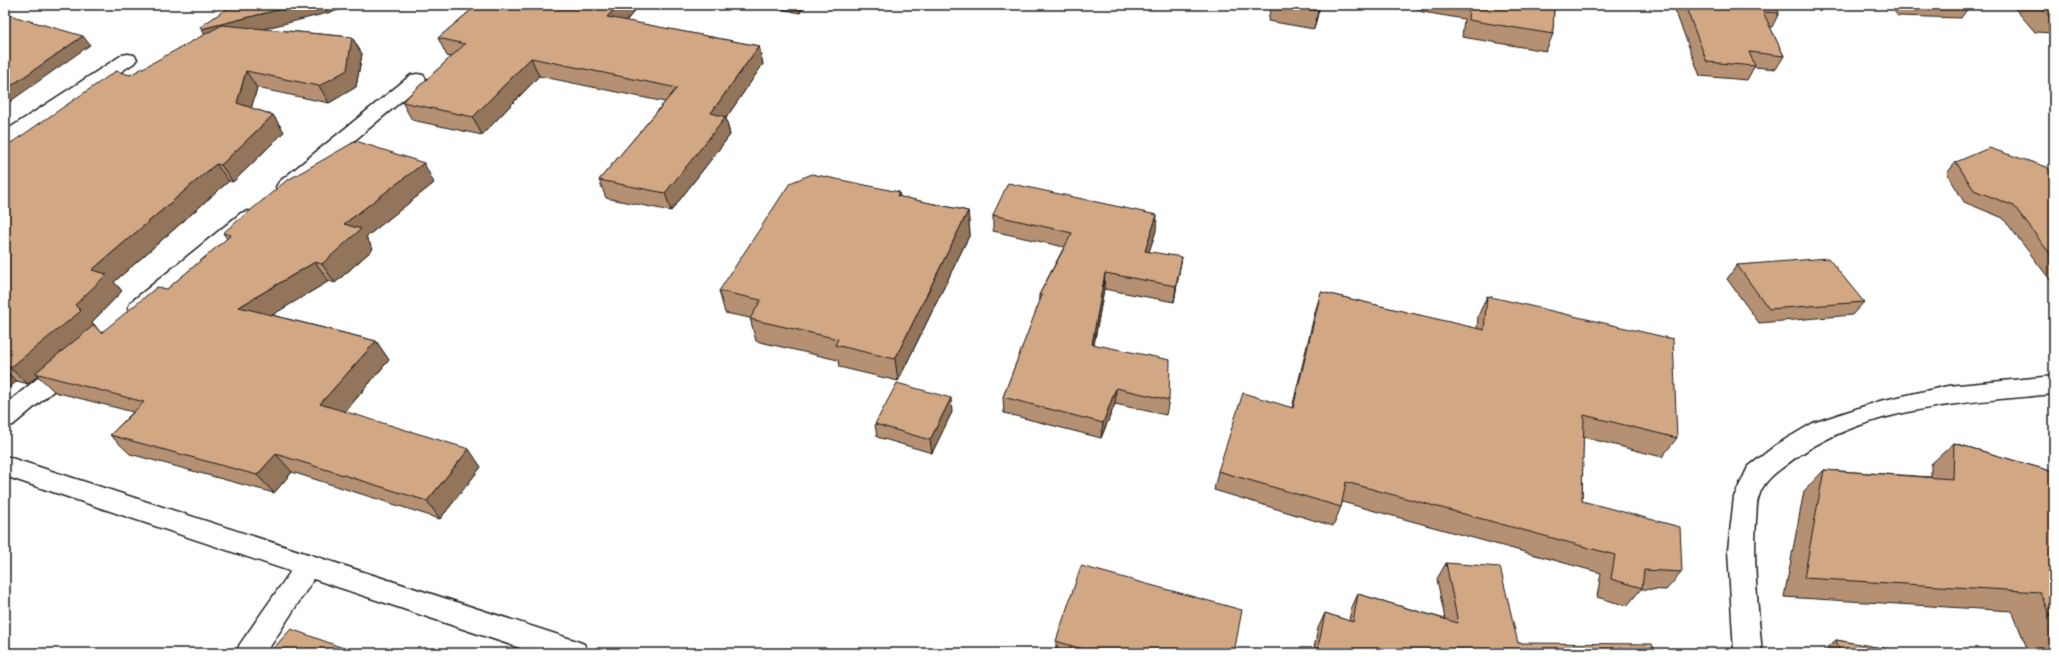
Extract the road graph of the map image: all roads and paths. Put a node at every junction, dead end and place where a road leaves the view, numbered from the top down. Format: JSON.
{"nodes":[{"id":1,"x":128,"y":59,"type":"dead end"},
{"id":2,"x":417,"y":79,"type":"dead end"},
{"id":3,"x":5,"y":140,"type":"edge"},
{"id":4,"x":122,"y":322,"type":"edge"},
{"id":5,"x":85,"y":352,"type":"edge"},
{"id":6,"x":2054,"y":385,"type":"edge"},
{"id":7,"x":5,"y":418,"type":"edge"},
{"id":8,"x":5,"y":466,"type":"edge"},
{"id":9,"x":309,"y":566,"type":"junction"},
{"id":10,"x":250,"y":653,"type":"edge"},
{"id":11,"x":574,"y":653,"type":"edge"},
{"id":12,"x":1748,"y":653,"type":"edge"}],
"edges":[{"from":1,"to":3,"type":"street"},
{"from":2,"to":4,"type":"street"},
{"from":5,"to":7,"type":"street"},
{"from":6,"to":12,"type":"street"},
{"from":8,"to":9,"type":"street"},
{"from":9,"to":10,"type":"street"},
{"from":9,"to":11,"type":"street"}]}
